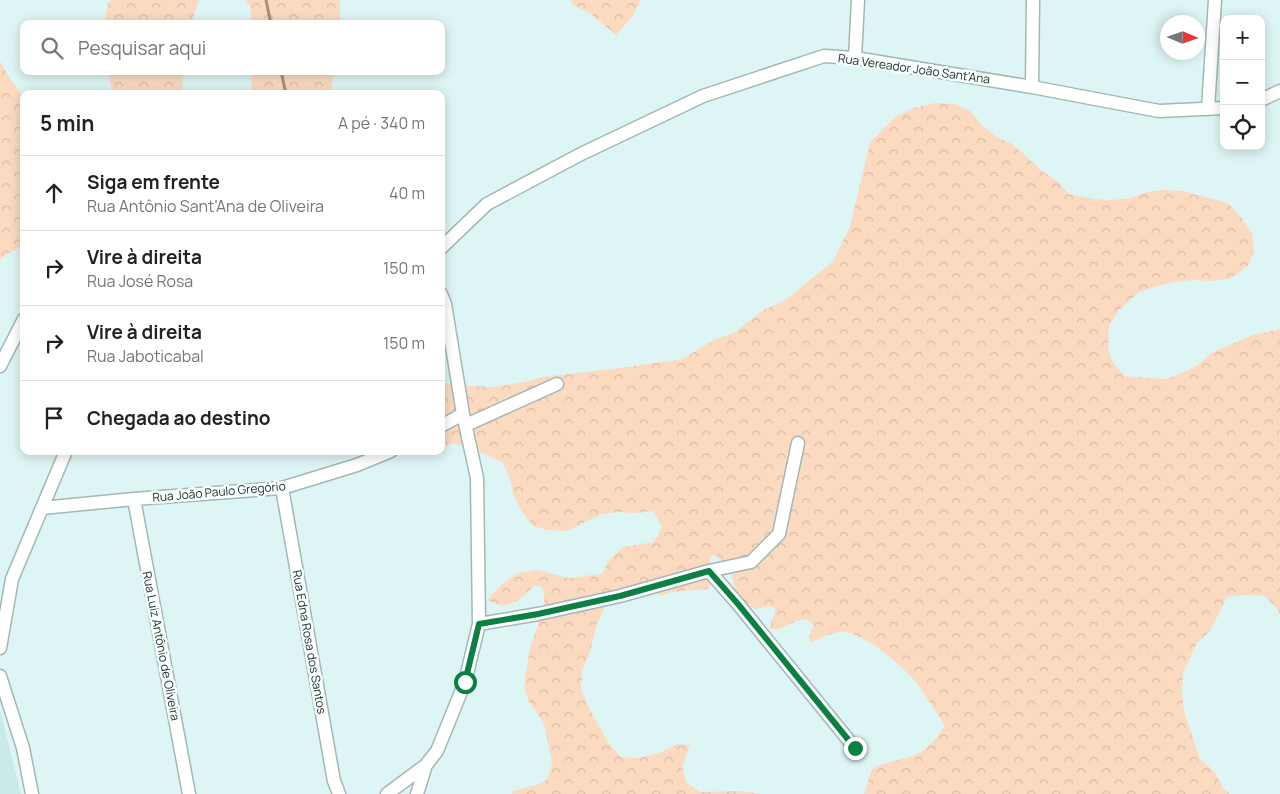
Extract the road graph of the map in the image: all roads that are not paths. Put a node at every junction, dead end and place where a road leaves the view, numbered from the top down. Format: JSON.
{"nodes":[{"id":1,"x":858,"y":0,"type":"edge"},
{"id":2,"x":1033,"y":0,"type":"edge"},
{"id":3,"x":1215,"y":0,"type":"edge"},
{"id":4,"x":855,"y":58,"type":"junction"},
{"id":5,"x":1032,"y":86,"type":"junction"},
{"id":6,"x":1280,"y":91,"type":"edge"},
{"id":7,"x":1265,"y":98,"type":"edge"},
{"id":8,"x":1220,"y":108,"type":"edge"},
{"id":9,"x":1208,"y":109,"type":"junction"},
{"id":10,"x":445,"y":244,"type":"edge"},
{"id":11,"x":445,"y":304,"type":"edge"},
{"id":12,"x":20,"y":327,"type":"edge"},
{"id":13,"x":0,"y":366,"type":"edge"},
{"id":14,"x":556,"y":384,"type":"dead end"},
{"id":15,"x":464,"y":419,"type":"junction"},
{"id":16,"x":445,"y":425,"type":"edge"},
{"id":17,"x":798,"y":443,"type":"dead end"},
{"id":18,"x":64,"y":455,"type":"edge"},
{"id":19,"x":381,"y":455,"type":"edge"},
{"id":20,"x":282,"y":488,"type":"junction"},
{"id":21,"x":134,"y":499,"type":"junction"},
{"id":22,"x":42,"y":508,"type":"junction"},
{"id":23,"x":709,"y":571,"type":"junction"},
{"id":24,"x":479,"y":624,"type":"junction"},
{"id":25,"x":0,"y":648,"type":"edge"},
{"id":26,"x":0,"y":676,"type":"edge"},
{"id":27,"x":855,"y":748,"type":"dead end"},
{"id":28,"x":426,"y":765,"type":"junction"},
{"id":29,"x":32,"y":794,"type":"edge"},
{"id":30,"x":189,"y":794,"type":"edge"},
{"id":31,"x":340,"y":794,"type":"edge"},
{"id":32,"x":387,"y":794,"type":"edge"},
{"id":33,"x":417,"y":794,"type":"edge"}],
"edges":[{"from":1,"to":4,"type":"street"},
{"from":2,"to":5,"type":"street"},
{"from":3,"to":9,"type":"street"},
{"from":4,"to":5,"type":"street","name":"Rua Vereador João Sant'Ana"},
{"from":4,"to":10,"type":"street","name":"Rua Vereador João Sant'Ana"},
{"from":5,"to":9,"type":"street","name":"Rua Vereador João Sant'Ana"},
{"from":6,"to":7,"type":"street"},
{"from":8,"to":9,"type":"street","name":"Rua Vereador João Sant'Ana"},
{"from":11,"to":15,"type":"street"},
{"from":12,"to":13,"type":"street"},
{"from":14,"to":15,"type":"street"},
{"from":15,"to":16,"type":"street"},
{"from":15,"to":24,"type":"street"},
{"from":17,"to":23,"type":"street"},
{"from":18,"to":22,"type":"street"},
{"from":19,"to":20,"type":"street","name":"Rua João Paulo Gregório"},
{"from":20,"to":21,"type":"street","name":"Rua João Paulo Gregório"},
{"from":20,"to":31,"type":"street","name":"Rua Edna Rosa dos Santos"},
{"from":21,"to":22,"type":"street","name":"Rua João Paulo Gregório"},
{"from":21,"to":30,"type":"street","name":"Rua Luiz Antônio de Oliveira"},
{"from":22,"to":25,"type":"street"},
{"from":23,"to":24,"type":"street"},
{"from":23,"to":27,"type":"street"},
{"from":24,"to":28,"type":"street"},
{"from":26,"to":29,"type":"street"},
{"from":28,"to":32,"type":"street"},
{"from":28,"to":33,"type":"street"}]}
